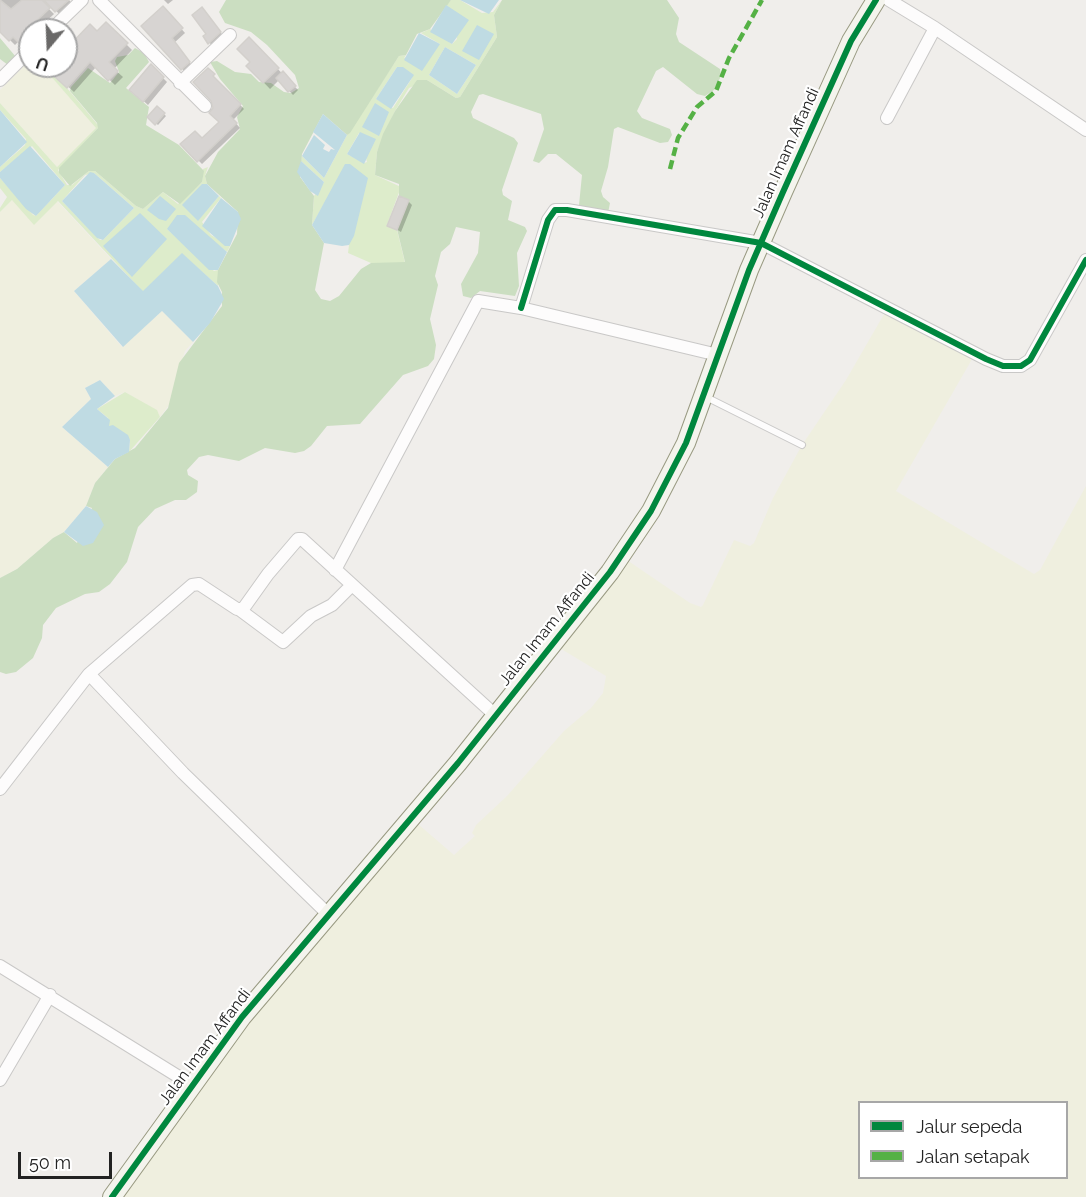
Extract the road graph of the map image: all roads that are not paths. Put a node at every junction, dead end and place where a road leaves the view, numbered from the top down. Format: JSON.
{"nodes":[{"id":1,"x":82,"y":0,"type":"edge"},
{"id":2,"x":99,"y":0,"type":"edge"},
{"id":3,"x":876,"y":1,"type":"edge"},
{"id":4,"x":63,"y":18,"type":"edge"},
{"id":5,"x":935,"y":28,"type":"junction"},
{"id":6,"x":230,"y":35,"type":"dead end"},
{"id":7,"x":18,"y":62,"type":"edge"},
{"id":8,"x":0,"y":80,"type":"edge"},
{"id":9,"x":180,"y":83,"type":"junction"},
{"id":10,"x":204,"y":106,"type":"dead end"},
{"id":11,"x":887,"y":118,"type":"dead end"},
{"id":12,"x":1086,"y":130,"type":"edge"},
{"id":13,"x":761,"y":243,"type":"junction"},
{"id":14,"x":1086,"y":260,"type":"edge"},
{"id":15,"x":520,"y":308,"type":"junction"},
{"id":16,"x":718,"y":355,"type":"junction"},
{"id":17,"x":703,"y":396,"type":"junction"},
{"id":18,"x":802,"y":445,"type":"dead end"},
{"id":19,"x":335,"y":570,"type":"junction"},
{"id":20,"x":351,"y":586,"type":"junction"},
{"id":21,"x":240,"y":610,"type":"junction"},
{"id":22,"x":89,"y":674,"type":"junction"},
{"id":23,"x":495,"y":715,"type":"junction"},
{"id":24,"x":0,"y":789,"type":"edge"},
{"id":25,"x":329,"y":915,"type":"junction"},
{"id":26,"x":0,"y":966,"type":"edge"},
{"id":27,"x":50,"y":996,"type":"junction"},
{"id":28,"x":0,"y":1080,"type":"edge"},
{"id":29,"x":192,"y":1085,"type":"junction"},
{"id":30,"x":112,"y":1197,"type":"edge"}],
"edges":[{"from":1,"to":4,"type":"street"},
{"from":2,"to":9,"type":"street"},
{"from":3,"to":5,"type":"street"},
{"from":3,"to":13,"type":"street","name":"Jalan Imam Affandi"},
{"from":5,"to":11,"type":"street"},
{"from":5,"to":12,"type":"street"},
{"from":6,"to":9,"type":"street"},
{"from":7,"to":8,"type":"street"},
{"from":9,"to":10,"type":"street"},
{"from":13,"to":14,"type":"street"},
{"from":13,"to":15,"type":"street"},
{"from":13,"to":16,"type":"street","name":"Jalan Imam Affandi"},
{"from":15,"to":16,"type":"street"},
{"from":15,"to":19,"type":"street"},
{"from":16,"to":17,"type":"street","name":"Jalan Imam Affandi"},
{"from":17,"to":18,"type":"lane"},
{"from":17,"to":23,"type":"street","name":"Jalan Imam Affandi"},
{"from":19,"to":20,"type":"street"},
{"from":19,"to":21,"type":"street"},
{"from":20,"to":21,"type":"street"},
{"from":20,"to":23,"type":"street"},
{"from":21,"to":22,"type":"street"},
{"from":22,"to":24,"type":"street"},
{"from":22,"to":25,"type":"street"},
{"from":23,"to":25,"type":"street","name":"Jalan Imam Affandi"},
{"from":25,"to":29,"type":"street","name":"Jalan Imam Affandi"},
{"from":26,"to":27,"type":"street"},
{"from":27,"to":28,"type":"street"},
{"from":27,"to":29,"type":"street"},
{"from":29,"to":30,"type":"street","name":"Jalan Imam Affandi"}]}
